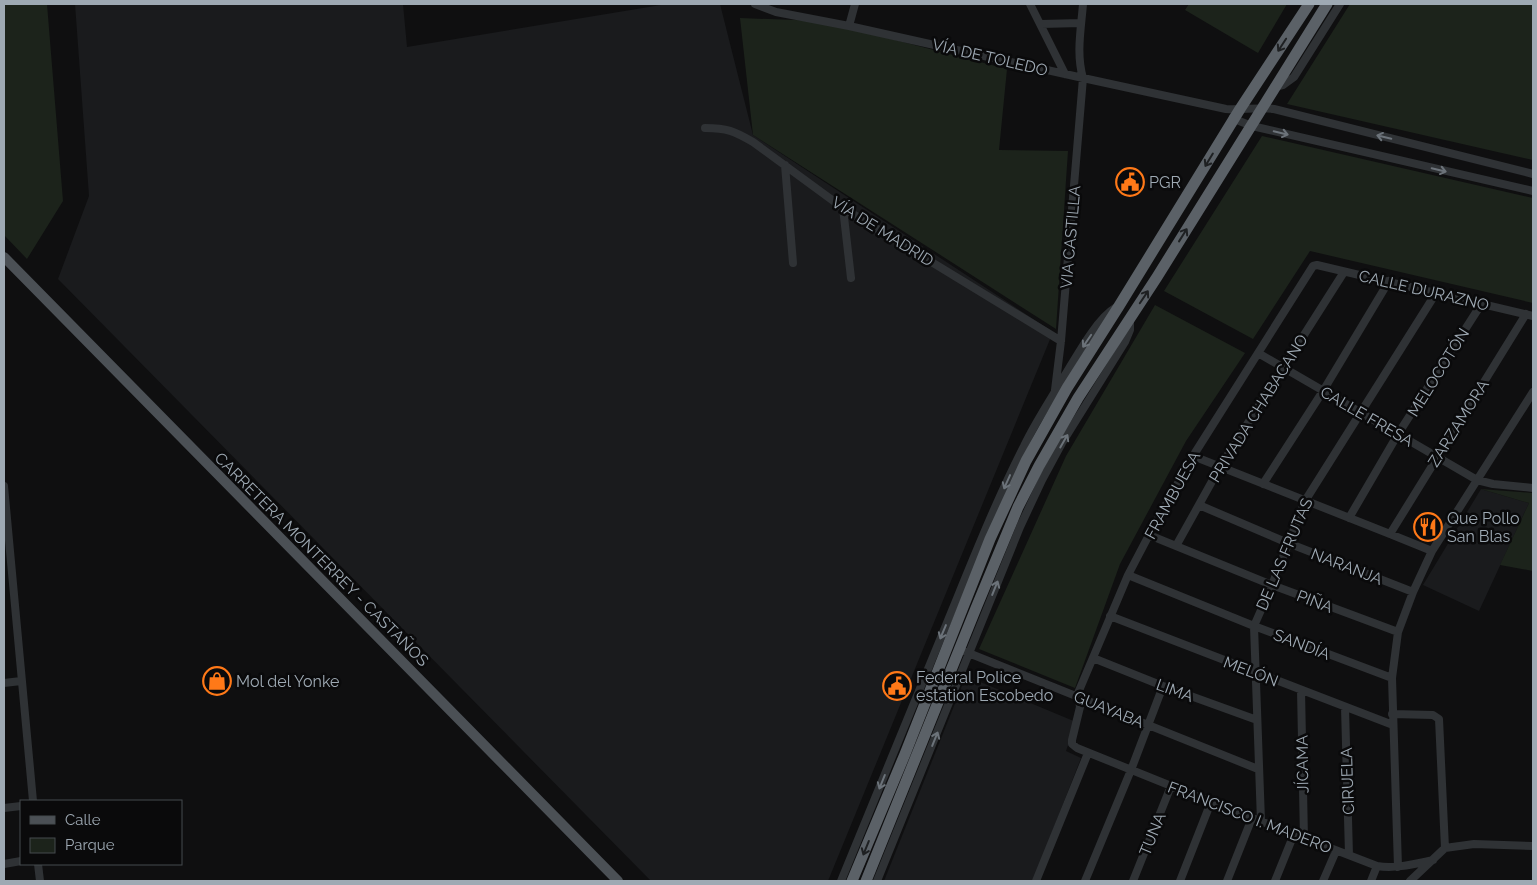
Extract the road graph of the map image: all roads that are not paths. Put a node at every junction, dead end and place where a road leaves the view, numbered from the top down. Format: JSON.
{"nodes":[{"id":1,"x":755,"y":4,"type":"edge"},
{"id":2,"x":856,"y":4,"type":"edge"},
{"id":3,"x":1030,"y":4,"type":"edge"},
{"id":4,"x":1084,"y":4,"type":"edge"},
{"id":5,"x":1309,"y":4,"type":"edge"},
{"id":6,"x":1327,"y":4,"type":"edge"},
{"id":7,"x":1340,"y":4,"type":"edge"},
{"id":8,"x":1081,"y":23,"type":"junction"},
{"id":9,"x":1041,"y":24,"type":"junction"},
{"id":10,"x":849,"y":26,"type":"junction"},
{"id":11,"x":1064,"y":74,"type":"junction"},
{"id":12,"x":1083,"y":78,"type":"junction"},
{"id":13,"x":1274,"y":87,"type":"junction"},
{"id":14,"x":1263,"y":108,"type":"junction"},
{"id":15,"x":1237,"y":114,"type":"junction"},
{"id":16,"x":1252,"y":126,"type":"junction"},
{"id":17,"x":705,"y":128,"type":"dead end"},
{"id":18,"x":785,"y":164,"type":"junction"},
{"id":19,"x":1533,"y":174,"type":"edge"},
{"id":20,"x":1533,"y":191,"type":"edge"},
{"id":21,"x":843,"y":208,"type":"junction"},
{"id":22,"x":4,"y":257,"type":"edge"},
{"id":23,"x":793,"y":263,"type":"dead end"},
{"id":24,"x":1314,"y":265,"type":"joint"},
{"id":25,"x":1344,"y":272,"type":"junction"},
{"id":26,"x":852,"y":278,"type":"dead end"},
{"id":27,"x":1389,"y":282,"type":"junction"},
{"id":28,"x":1436,"y":293,"type":"junction"},
{"id":29,"x":1482,"y":303,"type":"junction"},
{"id":30,"x":1120,"y":306,"type":"junction"},
{"id":31,"x":1530,"y":315,"type":"edge"},
{"id":32,"x":1062,"y":341,"type":"junction"},
{"id":33,"x":1258,"y":353,"type":"junction"},
{"id":34,"x":1283,"y":368,"type":"junction"},
{"id":35,"x":1323,"y":391,"type":"junction"},
{"id":36,"x":1533,"y":392,"type":"edge"},
{"id":37,"x":1054,"y":394,"type":"junction"},
{"id":38,"x":1360,"y":413,"type":"junction"},
{"id":39,"x":1398,"y":434,"type":"junction"},
{"id":40,"x":1193,"y":456,"type":"junction"},
{"id":41,"x":1437,"y":456,"type":"junction"},
{"id":42,"x":1220,"y":467,"type":"junction"},
{"id":43,"x":1477,"y":480,"type":"junction"},
{"id":44,"x":1263,"y":484,"type":"junction"},
{"id":45,"x":4,"y":486,"type":"edge"},
{"id":46,"x":1532,"y":486,"type":"edge"},
{"id":47,"x":1305,"y":501,"type":"junction"},
{"id":48,"x":1199,"y":505,"type":"junction"},
{"id":49,"x":1349,"y":518,"type":"junction"},
{"id":50,"x":5,"y":520,"type":"edge"},
{"id":51,"x":1390,"y":534,"type":"junction"},
{"id":52,"x":1149,"y":535,"type":"junction"},
{"id":53,"x":1288,"y":543,"type":"junction"},
{"id":54,"x":1176,"y":546,"type":"junction"},
{"id":55,"x":1432,"y":551,"type":"junction"},
{"id":56,"x":8,"y":572,"type":"edge"},
{"id":57,"x":1128,"y":574,"type":"junction"},
{"id":58,"x":1272,"y":585,"type":"junction"},
{"id":59,"x":1413,"y":592,"type":"junction"},
{"id":60,"x":1110,"y":616,"type":"junction"},
{"id":61,"x":1254,"y":626,"type":"junction"},
{"id":62,"x":1398,"y":632,"type":"junction"},
{"id":63,"x":964,"y":652,"type":"junction"},
{"id":64,"x":1093,"y":658,"type":"junction"},
{"id":65,"x":1255,"y":672,"type":"junction"},
{"id":66,"x":1392,"y":678,"type":"junction"},
{"id":67,"x":21,"y":681,"type":"junction"},
{"id":68,"x":4,"y":683,"type":"edge"},
{"id":69,"x":1163,"y":686,"type":"junction"},
{"id":70,"x":1301,"y":690,"type":"junction"},
{"id":71,"x":1078,"y":697,"type":"junction"},
{"id":72,"x":1345,"y":707,"type":"junction"},
{"id":73,"x":1392,"y":714,"type":"junction"},
{"id":74,"x":1257,"y":720,"type":"junction"},
{"id":75,"x":1148,"y":724,"type":"junction"},
{"id":76,"x":1393,"y":725,"type":"junction"},
{"id":77,"x":1072,"y":744,"type":"joint"},
{"id":78,"x":1088,"y":753,"type":"junction"},
{"id":79,"x":910,"y":757,"type":"junction"},
{"id":80,"x":1258,"y":769,"type":"junction"},
{"id":81,"x":1131,"y":770,"type":"junction"},
{"id":82,"x":1171,"y":786,"type":"junction"},
{"id":83,"x":33,"y":800,"type":"edge"},
{"id":84,"x":1211,"y":802,"type":"junction"},
{"id":85,"x":20,"y":806,"type":"edge"},
{"id":86,"x":4,"y":808,"type":"edge"},
{"id":87,"x":1252,"y":818,"type":"junction"},
{"id":88,"x":1261,"y":821,"type":"junction"},
{"id":89,"x":1294,"y":834,"type":"junction"},
{"id":90,"x":1304,"y":838,"type":"junction"},
{"id":91,"x":1533,"y":846,"type":"edge"},
{"id":92,"x":1445,"y":848,"type":"junction"},
{"id":93,"x":1336,"y":851,"type":"junction"},
{"id":94,"x":1349,"y":855,"type":"junction"},
{"id":95,"x":1433,"y":860,"type":"junction"},
{"id":96,"x":20,"y":861,"type":"edge"},
{"id":97,"x":4,"y":864,"type":"edge"},
{"id":98,"x":38,"y":865,"type":"edge"},
{"id":99,"x":1377,"y":866,"type":"junction"},
{"id":100,"x":1398,"y":867,"type":"junction"},
{"id":101,"x":40,"y":881,"type":"edge"},
{"id":102,"x":618,"y":881,"type":"edge"},
{"id":103,"x":841,"y":881,"type":"edge"},
{"id":104,"x":852,"y":881,"type":"edge"},
{"id":105,"x":866,"y":881,"type":"edge"},
{"id":106,"x":877,"y":881,"type":"edge"},
{"id":107,"x":1036,"y":881,"type":"edge"},
{"id":108,"x":1085,"y":881,"type":"edge"},
{"id":109,"x":1133,"y":881,"type":"edge"},
{"id":110,"x":1180,"y":881,"type":"edge"},
{"id":111,"x":1227,"y":881,"type":"edge"},
{"id":112,"x":1275,"y":881,"type":"edge"},
{"id":113,"x":1323,"y":881,"type":"edge"},
{"id":114,"x":1371,"y":881,"type":"edge"},
{"id":115,"x":1410,"y":881,"type":"edge"}],
"edges":[{"from":1,"to":10,"type":"street","name":"VÍA DE TOLEDO"},
{"from":2,"to":10,"type":"street"},
{"from":3,"to":9,"type":"street"},
{"from":4,"to":8,"type":"street","name":"VIA CASTILLA"},
{"from":5,"to":15,"type":"highway","one_way":true},
{"from":6,"to":13,"type":"highway"},
{"from":7,"to":13,"type":"street"},
{"from":8,"to":9,"type":"street"},
{"from":8,"to":12,"type":"street","name":"VIA CASTILLA"},
{"from":9,"to":11,"type":"street"},
{"from":10,"to":11,"type":"street","name":"VÍA DE TOLEDO"},
{"from":11,"to":12,"type":"street","name":"VÍA DE TOLEDO"},
{"from":12,"to":15,"type":"street","name":"VÍA DE TOLEDO"},
{"from":12,"to":32,"type":"street","name":"VIA CASTILLA"},
{"from":13,"to":14,"type":"highway"},
{"from":14,"to":15,"type":"street"},
{"from":14,"to":16,"type":"highway"},
{"from":19,"to":14,"type":"street","one_way":true},
{"from":15,"to":16,"type":"street"},
{"from":15,"to":30,"type":"highway","one_way":true},
{"from":16,"to":20,"type":"street","one_way":true},
{"from":63,"to":16,"type":"highway","one_way":true},
{"from":17,"to":18,"type":"street","name":"VÍA DE MADRID"},
{"from":18,"to":21,"type":"street","name":"VÍA DE MADRID"},
{"from":18,"to":23,"type":"street"},
{"from":21,"to":26,"type":"street"},
{"from":21,"to":32,"type":"street","name":"VÍA DE MADRID"},
{"from":22,"to":102,"type":"main road","name":"CARRETERA MONTERREY - CASTAÑOS"},
{"from":24,"to":25,"type":"street","name":"CALLE DURAZNO"},
{"from":24,"to":33,"type":"street","name":"FRAMBUESA"},
{"from":25,"to":27,"type":"street","name":"CALLE DURAZNO"},
{"from":25,"to":34,"type":"street","name":"PRIVADA CHABACANO"},
{"from":27,"to":28,"type":"street","name":"CALLE DURAZNO"},
{"from":27,"to":35,"type":"street"},
{"from":28,"to":29,"type":"street","name":"CALLE DURAZNO"},
{"from":28,"to":38,"type":"street","name":"DE LAS FRUTAS"},
{"from":29,"to":31,"type":"street","name":"CALLE DURAZNO"},
{"from":29,"to":39,"type":"street","name":"MELOCOTÓN"},
{"from":30,"to":37,"type":"street","one_way":true},
{"from":30,"to":79,"type":"highway"},
{"from":31,"to":41,"type":"street","name":"ZARZAMORA"},
{"from":32,"to":37,"type":"street","name":"VIA CASTILLA"},
{"from":33,"to":34,"type":"street","name":"CALLE FRESA"},
{"from":33,"to":40,"type":"street","name":"FRAMBUESA"},
{"from":34,"to":35,"type":"street","name":"CALLE FRESA"},
{"from":34,"to":42,"type":"street","name":"PRIVADA CHABACANO"},
{"from":35,"to":38,"type":"street","name":"CALLE FRESA"},
{"from":35,"to":44,"type":"street"},
{"from":36,"to":43,"type":"street"},
{"from":37,"to":103,"type":"street","one_way":true},
{"from":38,"to":39,"type":"street","name":"CALLE FRESA"},
{"from":38,"to":47,"type":"street","name":"DE LAS FRUTAS"},
{"from":39,"to":41,"type":"street","name":"CALLE FRESA"},
{"from":39,"to":49,"type":"street","name":"MELOCOTÓN"},
{"from":40,"to":42,"type":"street"},
{"from":40,"to":52,"type":"street","name":"FRAMBUESA"},
{"from":41,"to":43,"type":"street","name":"CALLE FRESA"},
{"from":41,"to":51,"type":"street","name":"ZARZAMORA"},
{"from":42,"to":44,"type":"street"},
{"from":42,"to":48,"type":"street","name":"PRIVADA CHABACANO"},
{"from":43,"to":46,"type":"street","name":"CALLE FRESA"},
{"from":43,"to":55,"type":"street"},
{"from":44,"to":47,"type":"street"},
{"from":45,"to":50,"type":"street"},
{"from":47,"to":49,"type":"street"},
{"from":47,"to":53,"type":"street","name":"DE LAS FRUTAS"},
{"from":48,"to":53,"type":"street","name":"NARANJA"},
{"from":48,"to":54,"type":"street","name":"PRIVADA CHABACANO"},
{"from":49,"to":51,"type":"street"},
{"from":50,"to":56,"type":"street"},
{"from":51,"to":55,"type":"street"},
{"from":52,"to":54,"type":"street","name":"PIÑA"},
{"from":52,"to":57,"type":"street","name":"FRAMBUESA"},
{"from":53,"to":58,"type":"street","name":"DE LAS FRUTAS"},
{"from":53,"to":59,"type":"street","name":"NARANJA"},
{"from":54,"to":58,"type":"street","name":"PIÑA"},
{"from":55,"to":59,"type":"street"},
{"from":56,"to":67,"type":"street"},
{"from":57,"to":60,"type":"street","name":"FRAMBUESA"},
{"from":57,"to":61,"type":"street","name":"SANDÍA"},
{"from":58,"to":61,"type":"street","name":"DE LAS FRUTAS"},
{"from":58,"to":62,"type":"street","name":"PIÑA"},
{"from":59,"to":62,"type":"street"},
{"from":60,"to":64,"type":"street","name":"FRAMBUESA"},
{"from":60,"to":65,"type":"street","name":"MELÓN"},
{"from":61,"to":65,"type":"street","name":"DE LAS FRUTAS"},
{"from":61,"to":66,"type":"street","name":"SANDÍA"},
{"from":62,"to":66,"type":"street"},
{"from":63,"to":71,"type":"street","name":"GUAYABA"},
{"from":63,"to":79,"type":"highway"},
{"from":106,"to":63,"type":"street","one_way":true},
{"from":64,"to":69,"type":"street","name":"LIMA"},
{"from":64,"to":71,"type":"street","name":"FRAMBUESA"},
{"from":65,"to":70,"type":"street","name":"MELÓN"},
{"from":65,"to":74,"type":"street","name":"DE LAS FRUTAS"},
{"from":66,"to":73,"type":"street"},
{"from":67,"to":68,"type":"street"},
{"from":67,"to":83,"type":"street"},
{"from":69,"to":74,"type":"street","name":"LIMA"},
{"from":69,"to":75,"type":"street"},
{"from":70,"to":72,"type":"street","name":"MELÓN"},
{"from":70,"to":90,"type":"street","name":"JÍCAMA"},
{"from":71,"to":75,"type":"street","name":"GUAYABA"},
{"from":71,"to":77,"type":"street","name":"FRAMBUESA"},
{"from":72,"to":76,"type":"street","name":"MELÓN"},
{"from":72,"to":94,"type":"street","name":"CIRUELA"},
{"from":73,"to":76,"type":"street"},
{"from":73,"to":92,"type":"street"},
{"from":74,"to":80,"type":"street","name":"DE LAS FRUTAS"},
{"from":75,"to":80,"type":"street","name":"GUAYABA"},
{"from":75,"to":81,"type":"street"},
{"from":76,"to":100,"type":"street"},
{"from":77,"to":78,"type":"street","name":"FRANCISCO I. MADERO"},
{"from":78,"to":81,"type":"street","name":"FRANCISCO I. MADERO"},
{"from":78,"to":107,"type":"street"},
{"from":79,"to":104,"type":"highway","one_way":true},
{"from":79,"to":105,"type":"highway"},
{"from":80,"to":88,"type":"street","name":"DE LAS FRUTAS"},
{"from":81,"to":82,"type":"street","name":"FRANCISCO I. MADERO"},
{"from":81,"to":108,"type":"street"},
{"from":82,"to":84,"type":"street","name":"FRANCISCO I. MADERO"},
{"from":82,"to":109,"type":"street","name":"TUNA"},
{"from":84,"to":87,"type":"street","name":"FRANCISCO I. MADERO"},
{"from":84,"to":110,"type":"street"},
{"from":85,"to":86,"type":"street"},
{"from":87,"to":88,"type":"street","name":"FRANCISCO I. MADERO"},
{"from":87,"to":111,"type":"street"},
{"from":88,"to":89,"type":"street","name":"FRANCISCO I. MADERO"},
{"from":89,"to":90,"type":"street","name":"FRANCISCO I. MADERO"},
{"from":89,"to":112,"type":"street"},
{"from":90,"to":93,"type":"street","name":"FRANCISCO I. MADERO"},
{"from":91,"to":92,"type":"street"},
{"from":92,"to":95,"type":"street"},
{"from":93,"to":94,"type":"street","name":"FRANCISCO I. MADERO"},
{"from":93,"to":113,"type":"street"},
{"from":94,"to":99,"type":"street","name":"FRANCISCO I. MADERO"},
{"from":95,"to":100,"type":"street","name":"FRANCISCO I. MADERO"},
{"from":95,"to":115,"type":"street"},
{"from":96,"to":97,"type":"street"},
{"from":98,"to":101,"type":"street"},
{"from":99,"to":100,"type":"street","name":"FRANCISCO I. MADERO"},
{"from":99,"to":114,"type":"street"}]}
